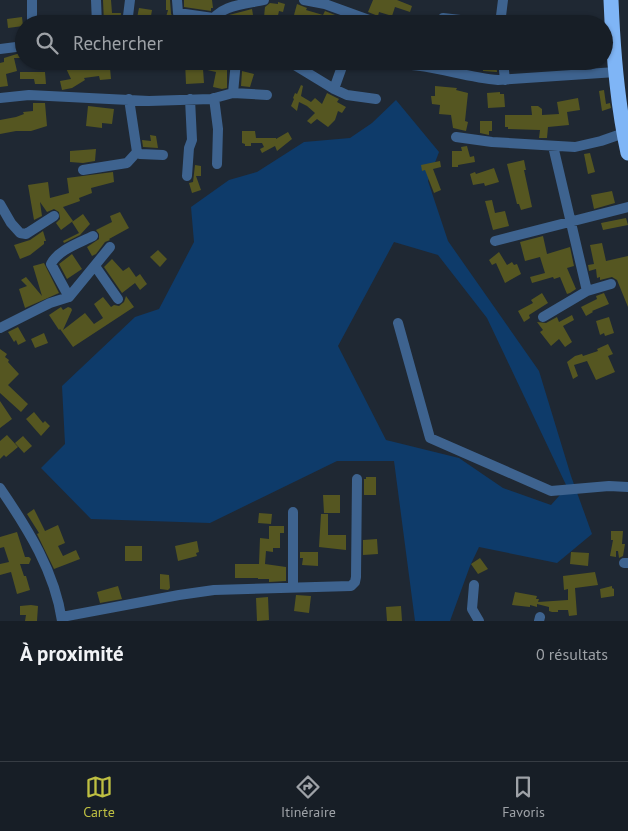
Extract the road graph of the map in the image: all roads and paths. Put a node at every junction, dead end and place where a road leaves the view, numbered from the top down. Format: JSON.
{"nodes":[{"id":1,"x":32,"y":0,"type":"edge"},
{"id":2,"x":96,"y":0,"type":"edge"},
{"id":3,"x":130,"y":0,"type":"edge"},
{"id":4,"x":177,"y":0,"type":"edge"},
{"id":5,"x":264,"y":0,"type":"edge"},
{"id":6,"x":304,"y":0,"type":"edge"},
{"id":7,"x":503,"y":0,"type":"edge"},
{"id":8,"x":611,"y":0,"type":"edge"},
{"id":9,"x":32,"y":15,"type":"edge"},
{"id":10,"x":97,"y":15,"type":"edge"},
{"id":11,"x":128,"y":15,"type":"edge"},
{"id":12,"x":186,"y":15,"type":"edge"},
{"id":13,"x":219,"y":15,"type":"edge"},
{"id":14,"x":346,"y":15,"type":"edge"},
{"id":15,"x":501,"y":15,"type":"edge"},
{"id":16,"x":612,"y":15,"type":"edge"},
{"id":17,"x":613,"y":29,"type":"edge"},
{"id":18,"x":15,"y":47,"type":"edge"},
{"id":19,"x":0,"y":49,"type":"edge"},
{"id":20,"x":235,"y":70,"type":"edge"},
{"id":21,"x":303,"y":70,"type":"edge"},
{"id":22,"x":341,"y":70,"type":"edge"},
{"id":23,"x":445,"y":70,"type":"edge"},
{"id":24,"x":504,"y":70,"type":"edge"},
{"id":25,"x":616,"y":72,"type":"junction"},
{"id":26,"x":505,"y":80,"type":"junction"},
{"id":27,"x":334,"y":89,"type":"junction"},
{"id":28,"x":233,"y":93,"type":"junction"},
{"id":29,"x":267,"y":95,"type":"dead end"},
{"id":30,"x":0,"y":98,"type":"edge"},
{"id":31,"x":214,"y":98,"type":"junction"},
{"id":32,"x":190,"y":99,"type":"junction"},
{"id":33,"x":128,"y":100,"type":"junction"},
{"id":34,"x":376,"y":100,"type":"dead end"},
{"id":35,"x":624,"y":133,"type":"junction"},
{"id":36,"x":456,"y":137,"type":"dead end"},
{"id":37,"x":553,"y":146,"type":"junction"},
{"id":38,"x":137,"y":152,"type":"junction"},
{"id":39,"x":628,"y":153,"type":"edge"},
{"id":40,"x":163,"y":154,"type":"dead end"},
{"id":41,"x":217,"y":164,"type":"dead end"},
{"id":42,"x":83,"y":170,"type":"dead end"},
{"id":43,"x":187,"y":176,"type":"dead end"},
{"id":44,"x":0,"y":204,"type":"edge"},
{"id":45,"x":628,"y":207,"type":"edge"},
{"id":46,"x":54,"y":216,"type":"dead end"},
{"id":47,"x":571,"y":221,"type":"junction"},
{"id":48,"x":93,"y":236,"type":"dead end"},
{"id":49,"x":496,"y":241,"type":"dead end"},
{"id":50,"x":110,"y":247,"type":"dead end"},
{"id":51,"x":95,"y":266,"type":"junction"},
{"id":52,"x":611,"y":284,"type":"dead end"},
{"id":53,"x":588,"y":291,"type":"junction"},
{"id":54,"x":69,"y":297,"type":"junction"},
{"id":55,"x":118,"y":299,"type":"dead end"},
{"id":56,"x":543,"y":317,"type":"dead end"},
{"id":57,"x":398,"y":323,"type":"dead end"},
{"id":58,"x":0,"y":328,"type":"edge"},
{"id":59,"x":357,"y":479,"type":"dead end"},
{"id":60,"x":628,"y":487,"type":"edge"},
{"id":61,"x":0,"y":488,"type":"edge"},
{"id":62,"x":293,"y":512,"type":"dead end"},
{"id":63,"x":474,"y":585,"type":"dead end"},
{"id":64,"x":293,"y":588,"type":"junction"},
{"id":65,"x":62,"y":619,"type":"edge"},
{"id":66,"x":480,"y":621,"type":"edge"}],
"edges":[{"from":1,"to":9,"type":"street"},
{"from":2,"to":10,"type":"street"},
{"from":3,"to":11,"type":"street"},
{"from":4,"to":12,"type":"street"},
{"from":5,"to":13,"type":"street"},
{"from":6,"to":14,"type":"street"},
{"from":7,"to":15,"type":"street"},
{"from":8,"to":16,"type":"highway"},
{"from":17,"to":25,"type":"highway"},
{"from":18,"to":19,"type":"street"},
{"from":20,"to":28,"type":"street"},
{"from":21,"to":27,"type":"street"},
{"from":22,"to":27,"type":"street"},
{"from":23,"to":26,"type":"street"},
{"from":24,"to":26,"type":"street"},
{"from":25,"to":26,"type":"street"},
{"from":25,"to":35,"type":"highway"},
{"from":27,"to":34,"type":"street"},
{"from":28,"to":29,"type":"street"},
{"from":28,"to":31,"type":"street"},
{"from":30,"to":33,"type":"street"},
{"from":31,"to":32,"type":"street"},
{"from":31,"to":41,"type":"street"},
{"from":32,"to":33,"type":"street"},
{"from":32,"to":43,"type":"street"},
{"from":33,"to":38,"type":"street"},
{"from":35,"to":37,"type":"street"},
{"from":35,"to":39,"type":"highway"},
{"from":36,"to":37,"type":"street"},
{"from":37,"to":47,"type":"street"},
{"from":38,"to":40,"type":"street"},
{"from":38,"to":42,"type":"street"},
{"from":44,"to":46,"type":"street"},
{"from":45,"to":47,"type":"street"},
{"from":47,"to":49,"type":"street"},
{"from":47,"to":53,"type":"street"},
{"from":48,"to":54,"type":"street"},
{"from":50,"to":51,"type":"street"},
{"from":51,"to":54,"type":"street"},
{"from":51,"to":55,"type":"street"},
{"from":52,"to":53,"type":"street"},
{"from":53,"to":56,"type":"street"},
{"from":54,"to":58,"type":"street"},
{"from":57,"to":60,"type":"street"},
{"from":59,"to":64,"type":"street"},
{"from":61,"to":65,"type":"street"},
{"from":62,"to":64,"type":"street"},
{"from":63,"to":66,"type":"street"},
{"from":64,"to":65,"type":"street"}]}
